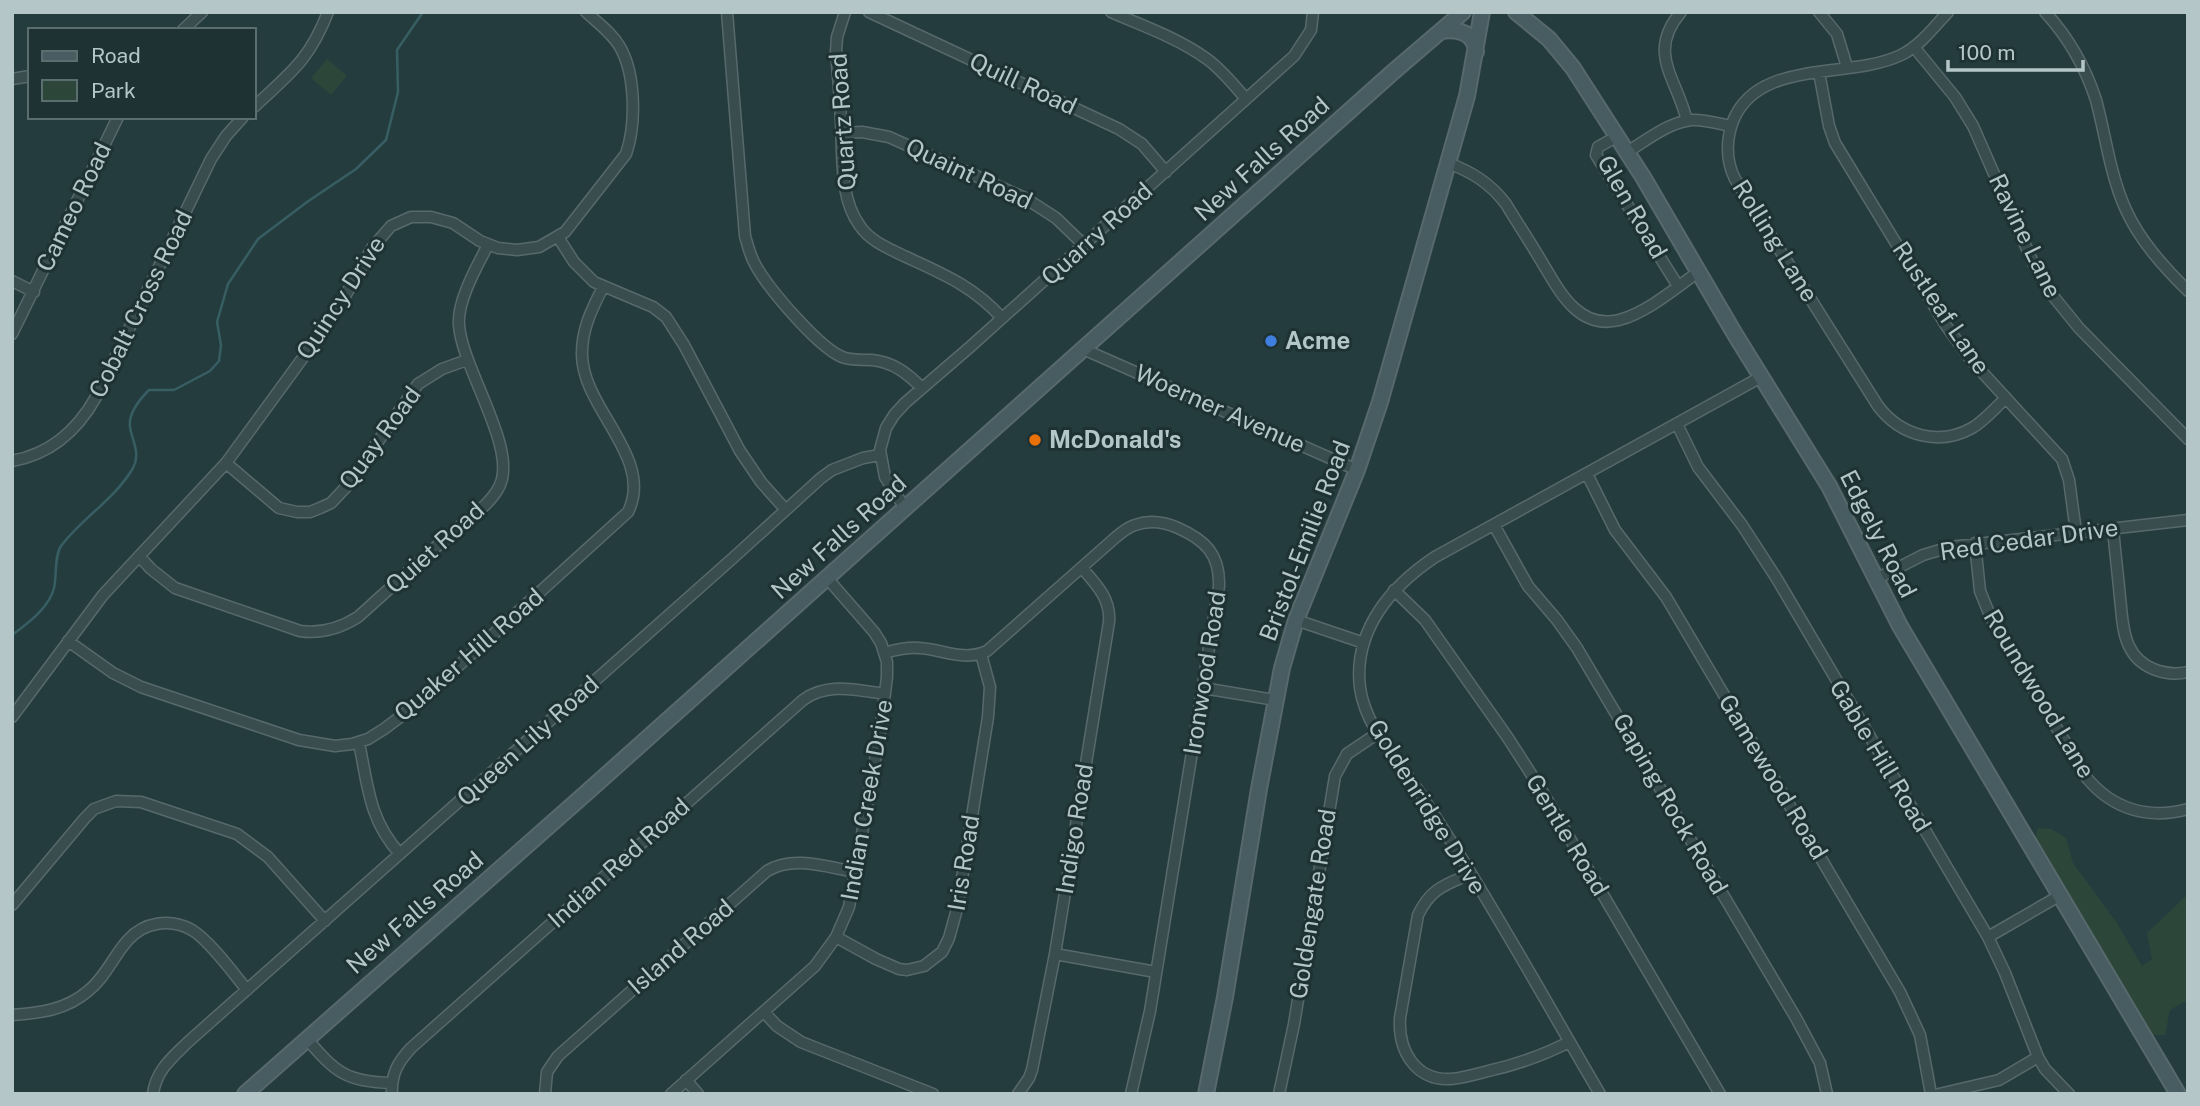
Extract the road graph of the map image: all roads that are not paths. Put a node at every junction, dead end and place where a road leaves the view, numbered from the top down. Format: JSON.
{"nodes":[{"id":1,"x":202,"y":12,"type":"edge"},
{"id":2,"x":586,"y":12,"type":"edge"},
{"id":3,"x":727,"y":12,"type":"edge"},
{"id":4,"x":845,"y":12,"type":"edge"},
{"id":5,"x":869,"y":12,"type":"edge"},
{"id":6,"x":1111,"y":12,"type":"edge"},
{"id":7,"x":1313,"y":12,"type":"edge"},
{"id":8,"x":1463,"y":12,"type":"edge"},
{"id":9,"x":1482,"y":12,"type":"edge"},
{"id":10,"x":1516,"y":12,"type":"edge"},
{"id":11,"x":1682,"y":12,"type":"edge"},
{"id":12,"x":1819,"y":12,"type":"edge"},
{"id":13,"x":1948,"y":12,"type":"edge"},
{"id":14,"x":2045,"y":12,"type":"edge"},
{"id":15,"x":325,"y":13,"type":"edge"},
{"id":16,"x":185,"y":28,"type":"edge"},
{"id":17,"x":1441,"y":31,"type":"junction"},
{"id":18,"x":1914,"y":47,"type":"junction"},
{"id":19,"x":1476,"y":53,"type":"junction"},
{"id":20,"x":1847,"y":67,"type":"junction"},
{"id":21,"x":1819,"y":72,"type":"junction"},
{"id":22,"x":1246,"y":99,"type":"junction"},
{"id":23,"x":256,"y":105,"type":"edge"},
{"id":24,"x":116,"y":119,"type":"edge"},
{"id":25,"x":241,"y":119,"type":"edge"},
{"id":26,"x":1687,"y":121,"type":"junction"},
{"id":27,"x":1731,"y":126,"type":"junction"},
{"id":28,"x":842,"y":133,"type":"junction"},
{"id":29,"x":1618,"y":136,"type":"junction"},
{"id":30,"x":1627,"y":152,"type":"junction"},
{"id":31,"x":1448,"y":163,"type":"junction"},
{"id":32,"x":1167,"y":172,"type":"junction"},
{"id":33,"x":558,"y":237,"type":"junction"},
{"id":34,"x":488,"y":245,"type":"junction"},
{"id":35,"x":1084,"y":245,"type":"junction"},
{"id":36,"x":1698,"y":272,"type":"junction"},
{"id":37,"x":12,"y":281,"type":"edge"},
{"id":38,"x":1678,"y":286,"type":"junction"},
{"id":39,"x":603,"y":287,"type":"junction"},
{"id":40,"x":2188,"y":291,"type":"edge"},
{"id":41,"x":34,"y":292,"type":"junction"},
{"id":42,"x":1002,"y":318,"type":"junction"},
{"id":43,"x":12,"y":334,"type":"edge"},
{"id":44,"x":1083,"y":349,"type":"junction"},
{"id":45,"x":467,"y":359,"type":"junction"},
{"id":46,"x":1761,"y":377,"type":"junction"},
{"id":47,"x":922,"y":388,"type":"junction"},
{"id":48,"x":2005,"y":399,"type":"junction"},
{"id":49,"x":1677,"y":424,"type":"junction"},
{"id":50,"x":2188,"y":439,"type":"edge"},
{"id":51,"x":880,"y":455,"type":"junction"},
{"id":52,"x":12,"y":461,"type":"edge"},
{"id":53,"x":226,"y":463,"type":"junction"},
{"id":54,"x":1357,"y":470,"type":"junction"},
{"id":55,"x":1587,"y":474,"type":"junction"},
{"id":56,"x":905,"y":508,"type":"junction"},
{"id":57,"x":786,"y":510,"type":"junction"},
{"id":58,"x":2188,"y":520,"type":"edge"},
{"id":59,"x":1494,"y":525,"type":"junction"},
{"id":60,"x":2113,"y":528,"type":"junction"},
{"id":61,"x":2076,"y":532,"type":"junction"},
{"id":62,"x":1975,"y":543,"type":"junction"},
{"id":63,"x":139,"y":556,"type":"junction"},
{"id":64,"x":1082,"y":568,"type":"junction"},
{"id":65,"x":827,"y":578,"type":"junction"},
{"id":66,"x":1876,"y":579,"type":"junction"},
{"id":67,"x":1394,"y":590,"type":"junction"},
{"id":68,"x":1296,"y":620,"type":"junction"},
{"id":69,"x":68,"y":641,"type":"junction"},
{"id":70,"x":1364,"y":643,"type":"junction"},
{"id":71,"x":884,"y":653,"type":"junction"},
{"id":72,"x":981,"y":654,"type":"junction"},
{"id":73,"x":2188,"y":672,"type":"edge"},
{"id":74,"x":1203,"y":688,"type":"junction"},
{"id":75,"x":885,"y":694,"type":"junction"},
{"id":76,"x":1275,"y":700,"type":"junction"},
{"id":77,"x":12,"y":717,"type":"edge"},
{"id":78,"x":1378,"y":733,"type":"junction"},
{"id":79,"x":359,"y":743,"type":"junction"},
{"id":80,"x":2188,"y":809,"type":"edge"},
{"id":81,"x":400,"y":854,"type":"junction"},
{"id":82,"x":855,"y":872,"type":"junction"},
{"id":83,"x":1470,"y":874,"type":"junction"},
{"id":84,"x":2059,"y":896,"type":"junction"},
{"id":85,"x":12,"y":905,"type":"edge"},
{"id":86,"x":324,"y":921,"type":"junction"},
{"id":87,"x":836,"y":937,"type":"junction"},
{"id":88,"x":1988,"y":937,"type":"junction"},
{"id":89,"x":1055,"y":954,"type":"junction"},
{"id":90,"x":1156,"y":972,"type":"junction"},
{"id":91,"x":247,"y":990,"type":"junction"},
{"id":92,"x":764,"y":1012,"type":"junction"},
{"id":93,"x":12,"y":1015,"type":"edge"},
{"id":94,"x":307,"y":1039,"type":"junction"},
{"id":95,"x":1569,"y":1042,"type":"junction"},
{"id":96,"x":2038,"y":1057,"type":"junction"},
{"id":97,"x":686,"y":1080,"type":"junction"},
{"id":98,"x":392,"y":1088,"type":"edge"},
{"id":99,"x":153,"y":1094,"type":"edge"},
{"id":100,"x":245,"y":1094,"type":"edge"},
{"id":101,"x":545,"y":1094,"type":"edge"},
{"id":102,"x":671,"y":1094,"type":"edge"},
{"id":103,"x":698,"y":1094,"type":"edge"},
{"id":104,"x":933,"y":1094,"type":"edge"},
{"id":105,"x":1018,"y":1094,"type":"edge"},
{"id":106,"x":1131,"y":1094,"type":"edge"},
{"id":107,"x":1206,"y":1094,"type":"edge"},
{"id":108,"x":1279,"y":1094,"type":"edge"},
{"id":109,"x":1600,"y":1094,"type":"edge"},
{"id":110,"x":1720,"y":1094,"type":"edge"},
{"id":111,"x":1827,"y":1094,"type":"edge"},
{"id":112,"x":1931,"y":1094,"type":"edge"},
{"id":113,"x":1939,"y":1094,"type":"edge"},
{"id":114,"x":2069,"y":1094,"type":"edge"},
{"id":115,"x":2178,"y":1094,"type":"edge"}],
"edges":[{"from":1,"to":16,"type":"street"},
{"from":2,"to":33,"type":"street","name":"Quincy Drive"},
{"from":3,"to":47,"type":"street"},
{"from":4,"to":28,"type":"street","name":"Quartz Road"},
{"from":5,"to":32,"type":"street","name":"Quill Road"},
{"from":6,"to":22,"type":"street"},
{"from":7,"to":22,"type":"street","name":"Quarry Road"},
{"from":8,"to":17,"type":"main road","name":"New Falls Road"},
{"from":9,"to":19,"type":"main road","name":"Bristol-Emilie Road"},
{"from":10,"to":29,"type":"main road","name":"Edgely Road"},
{"from":11,"to":26,"type":"street"},
{"from":12,"to":20,"type":"street"},
{"from":13,"to":18,"type":"street"},
{"from":14,"to":40,"type":"street"},
{"from":15,"to":23,"type":"street"},
{"from":17,"to":19,"type":"main road"},
{"from":17,"to":44,"type":"main road","name":"New Falls Road"},
{"from":18,"to":20,"type":"street"},
{"from":18,"to":50,"type":"street","name":"Ravine Lane"},
{"from":19,"to":31,"type":"main road","name":"Bristol-Emilie Road"},
{"from":20,"to":21,"type":"street"},
{"from":21,"to":27,"type":"street"},
{"from":21,"to":48,"type":"street","name":"Rustleaf Lane"},
{"from":22,"to":32,"type":"street","name":"Quarry Road"},
{"from":24,"to":41,"type":"street","name":"Cameo Road"},
{"from":25,"to":52,"type":"street","name":"Cobalt Cross Road"},
{"from":26,"to":27,"type":"street"},
{"from":26,"to":30,"type":"street"},
{"from":27,"to":48,"type":"street","name":"Rolling Lane"},
{"from":28,"to":35,"type":"street","name":"Quaint Road"},
{"from":28,"to":42,"type":"street","name":"Quartz Road"},
{"from":29,"to":30,"type":"main road","name":"Edgely Road"},
{"from":29,"to":38,"type":"street","name":"Glen Road"},
{"from":30,"to":36,"type":"main road","name":"Edgely Road"},
{"from":31,"to":38,"type":"street"},
{"from":31,"to":54,"type":"main road","name":"Bristol-Emilie Road"},
{"from":32,"to":35,"type":"street","name":"Quarry Road"},
{"from":33,"to":34,"type":"street","name":"Quincy Drive"},
{"from":33,"to":39,"type":"street"},
{"from":34,"to":45,"type":"street","name":"Quiet Road"},
{"from":34,"to":53,"type":"street","name":"Quincy Drive"},
{"from":35,"to":42,"type":"street","name":"Quarry Road"},
{"from":36,"to":38,"type":"street"},
{"from":36,"to":46,"type":"main road","name":"Edgely Road"},
{"from":37,"to":41,"type":"street"},
{"from":39,"to":57,"type":"street"},
{"from":39,"to":79,"type":"street","name":"Quaker Hill Road"},
{"from":41,"to":43,"type":"street","name":"Cameo Road"},
{"from":42,"to":47,"type":"street","name":"Quarry Road"},
{"from":44,"to":54,"type":"street","name":"Woerner Avenue"},
{"from":44,"to":56,"type":"main road","name":"New Falls Road"},
{"from":45,"to":53,"type":"street","name":"Quay Road"},
{"from":45,"to":63,"type":"street","name":"Quiet Road"},
{"from":46,"to":49,"type":"street","name":"Goldenridge Drive"},
{"from":46,"to":66,"type":"main road","name":"Edgely Road"},
{"from":47,"to":51,"type":"street","name":"Quarry Road"},
{"from":48,"to":61,"type":"street","name":"Rustleaf Lane"},
{"from":49,"to":55,"type":"street","name":"Goldenridge Drive"},
{"from":49,"to":88,"type":"street","name":"Gable Hill Road"},
{"from":51,"to":56,"type":"street"},
{"from":51,"to":57,"type":"street","name":"Queen Lily Road"},
{"from":53,"to":63,"type":"street","name":"Quincy Drive"},
{"from":54,"to":68,"type":"main road","name":"Bristol-Emilie Road"},
{"from":55,"to":59,"type":"street","name":"Goldenridge Drive"},
{"from":55,"to":112,"type":"street","name":"Gamewood Road"},
{"from":56,"to":65,"type":"main road","name":"New Falls Road"},
{"from":57,"to":81,"type":"street","name":"Queen Lily Road"},
{"from":58,"to":60,"type":"street","name":"Red Cedar Drive"},
{"from":59,"to":67,"type":"street","name":"Goldenridge Drive"},
{"from":59,"to":111,"type":"street","name":"Gaping Rock Road"},
{"from":60,"to":61,"type":"street","name":"Red Cedar Drive"},
{"from":60,"to":73,"type":"street"},
{"from":61,"to":62,"type":"street","name":"Red Cedar Drive"},
{"from":62,"to":66,"type":"street","name":"Red Cedar Drive"},
{"from":62,"to":80,"type":"street","name":"Roundwood Lane"},
{"from":63,"to":69,"type":"street","name":"Quincy Drive"},
{"from":64,"to":72,"type":"street","name":"Ironwood Road"},
{"from":64,"to":74,"type":"street","name":"Ironwood Road"},
{"from":64,"to":89,"type":"street","name":"Indigo Road"},
{"from":65,"to":71,"type":"street","name":"Indian Creek Drive"},
{"from":65,"to":94,"type":"main road","name":"New Falls Road"},
{"from":66,"to":84,"type":"main road","name":"Edgely Road"},
{"from":67,"to":70,"type":"street","name":"Goldenridge Drive"},
{"from":67,"to":110,"type":"street","name":"Gentle Road"},
{"from":68,"to":70,"type":"street"},
{"from":68,"to":76,"type":"main road","name":"Bristol-Emilie Road"},
{"from":69,"to":77,"type":"street","name":"Quincy Drive"},
{"from":69,"to":79,"type":"street","name":"Quaker Hill Road"},
{"from":70,"to":78,"type":"street","name":"Goldenridge Drive"},
{"from":71,"to":72,"type":"street"},
{"from":71,"to":75,"type":"street","name":"Indian Creek Drive"},
{"from":72,"to":87,"type":"street","name":"Iris Road"},
{"from":74,"to":76,"type":"street"},
{"from":74,"to":90,"type":"street","name":"Ironwood Road"},
{"from":75,"to":82,"type":"street","name":"Indian Creek Drive"},
{"from":75,"to":98,"type":"street","name":"Indian Red Road"},
{"from":76,"to":107,"type":"main road","name":"Bristol-Emilie Road"},
{"from":78,"to":83,"type":"street","name":"Goldenridge Drive"},
{"from":78,"to":108,"type":"street","name":"Goldengate Road"},
{"from":79,"to":81,"type":"street"},
{"from":81,"to":86,"type":"street","name":"Queen Lily Road"},
{"from":82,"to":87,"type":"street","name":"Indian Creek Drive"},
{"from":82,"to":101,"type":"street","name":"Island Road"},
{"from":83,"to":95,"type":"street","name":"Goldenridge Drive"},
{"from":83,"to":95,"type":"street"},
{"from":84,"to":88,"type":"street"},
{"from":84,"to":115,"type":"main road","name":"Edgely Road"},
{"from":85,"to":86,"type":"street"},
{"from":86,"to":91,"type":"street","name":"Queen Lily Road"},
{"from":87,"to":92,"type":"street","name":"Indian Creek Drive"},
{"from":88,"to":96,"type":"street","name":"Gable Hill Road"},
{"from":89,"to":90,"type":"street"},
{"from":89,"to":105,"type":"street","name":"Indigo Road"},
{"from":90,"to":106,"type":"street","name":"Ironwood Road"},
{"from":91,"to":93,"type":"street"},
{"from":91,"to":99,"type":"street","name":"Queen Lily Road"},
{"from":92,"to":97,"type":"street","name":"Indian Creek Drive"},
{"from":92,"to":104,"type":"street"},
{"from":94,"to":98,"type":"street"},
{"from":94,"to":100,"type":"main road","name":"New Falls Road"},
{"from":95,"to":109,"type":"street","name":"Goldenridge Drive"},
{"from":96,"to":113,"type":"street"},
{"from":96,"to":114,"type":"street","name":"Gable Hill Road"},
{"from":97,"to":102,"type":"street","name":"Indian Creek Drive"},
{"from":97,"to":103,"type":"street"}]}
